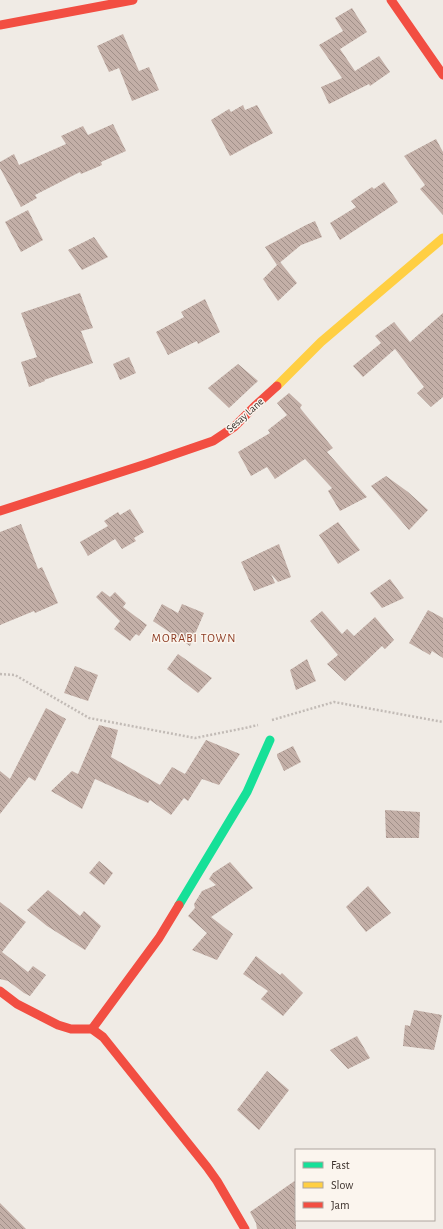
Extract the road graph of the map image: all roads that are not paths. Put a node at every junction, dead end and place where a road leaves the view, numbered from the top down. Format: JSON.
{"nodes":[{"id":1,"x":133,"y":0,"type":"edge"},
{"id":2,"x":391,"y":0,"type":"edge"},
{"id":3,"x":0,"y":25,"type":"edge"},
{"id":4,"x":443,"y":75,"type":"edge"},
{"id":5,"x":443,"y":238,"type":"edge"},
{"id":6,"x":0,"y":511,"type":"edge"},
{"id":7,"x":270,"y":740,"type":"dead end"},
{"id":8,"x":0,"y":991,"type":"edge"},
{"id":9,"x":92,"y":1029,"type":"junction"},
{"id":10,"x":245,"y":1229,"type":"edge"}],
"edges":[{"from":1,"to":3,"type":"street"},
{"from":2,"to":4,"type":"street"},
{"from":5,"to":6,"type":"street","name":"Sesay Lane"},
{"from":7,"to":9,"type":"street"},
{"from":8,"to":9,"type":"street"},
{"from":9,"to":10,"type":"street"}]}
